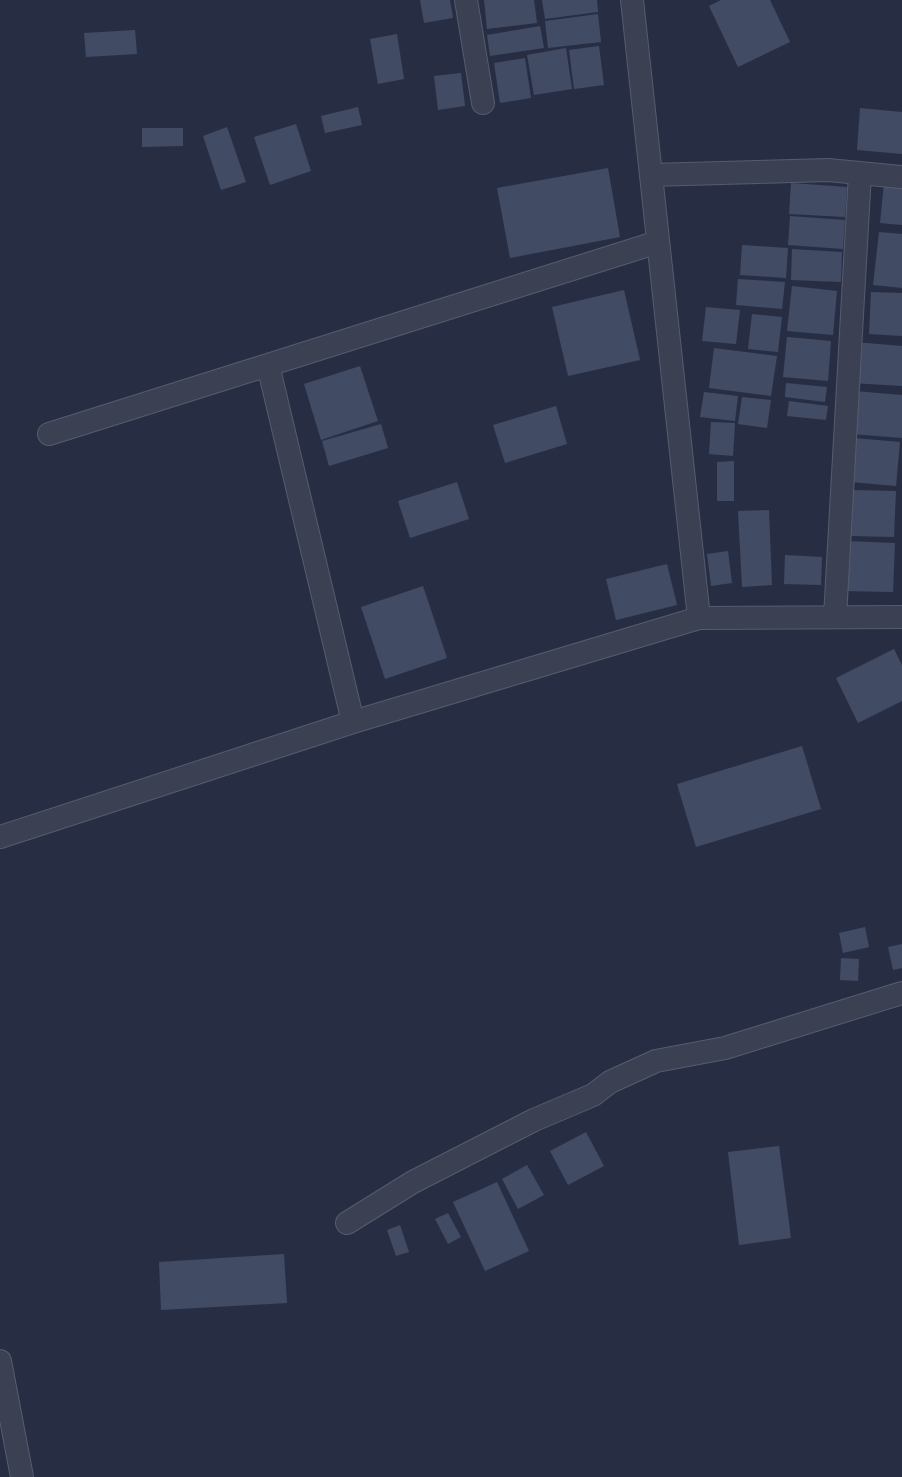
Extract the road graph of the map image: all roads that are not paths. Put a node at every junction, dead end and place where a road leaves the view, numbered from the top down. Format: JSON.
{"nodes":[{"id":1,"x":466,"y":0,"type":"edge"},
{"id":2,"x":632,"y":0,"type":"edge"},
{"id":3,"x":482,"y":103,"type":"dead end"},
{"id":4,"x":860,"y":173,"type":"junction"},
{"id":5,"x":651,"y":175,"type":"junction"},
{"id":6,"x":902,"y":177,"type":"edge"},
{"id":7,"x":658,"y":242,"type":"junction"},
{"id":8,"x":268,"y":365,"type":"junction"},
{"id":9,"x":49,"y":434,"type":"dead end"},
{"id":10,"x":902,"y":616,"type":"edge"},
{"id":11,"x":835,"y":617,"type":"junction"},
{"id":12,"x":699,"y":618,"type":"junction"},
{"id":13,"x":353,"y":722,"type":"junction"},
{"id":14,"x":0,"y":837,"type":"edge"},
{"id":15,"x":902,"y":994,"type":"edge"},
{"id":16,"x":348,"y":1222,"type":"dead end"},
{"id":17,"x":0,"y":1361,"type":"edge"},
{"id":18,"x":22,"y":1477,"type":"edge"}],
"edges":[{"from":1,"to":3,"type":"street"},
{"from":2,"to":5,"type":"street"},
{"from":4,"to":5,"type":"street"},
{"from":4,"to":6,"type":"street"},
{"from":4,"to":11,"type":"street"},
{"from":5,"to":7,"type":"street"},
{"from":7,"to":8,"type":"street"},
{"from":7,"to":12,"type":"street"},
{"from":8,"to":9,"type":"street"},
{"from":8,"to":13,"type":"street"},
{"from":10,"to":11,"type":"street"},
{"from":11,"to":12,"type":"street"},
{"from":12,"to":13,"type":"street"},
{"from":13,"to":14,"type":"street"},
{"from":15,"to":16,"type":"street"},
{"from":17,"to":18,"type":"street"}]}
